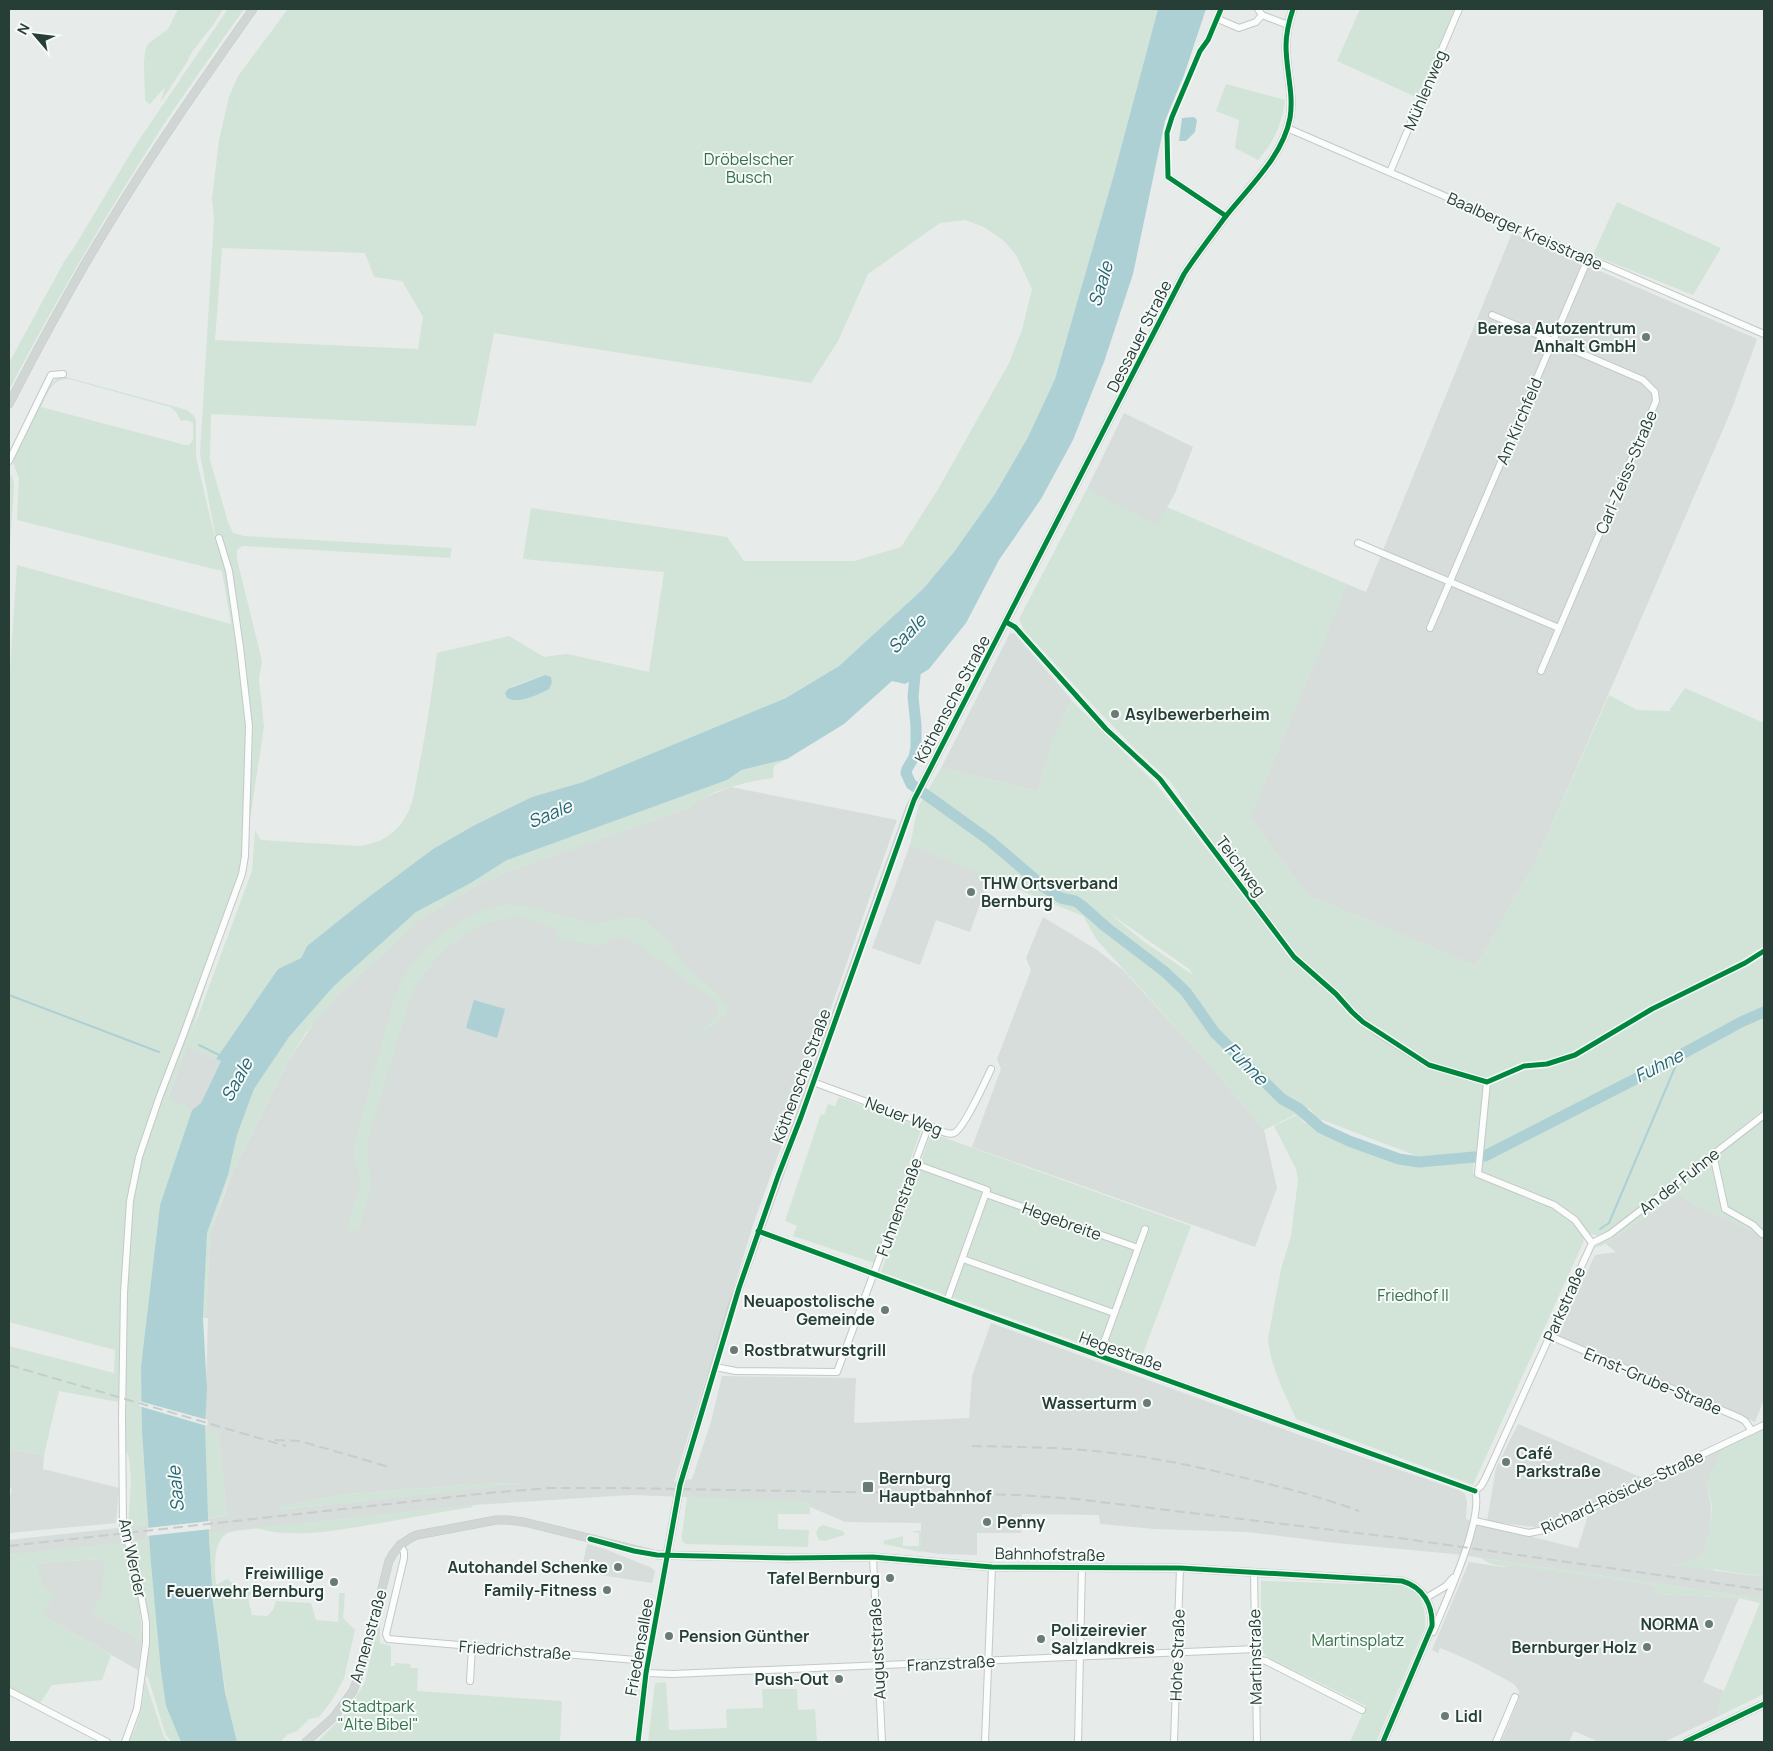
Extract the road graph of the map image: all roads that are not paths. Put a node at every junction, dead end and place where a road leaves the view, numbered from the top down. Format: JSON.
{"nodes":[{"id":1,"x":253,"y":9,"type":"edge"},
{"id":2,"x":1222,"y":9,"type":"edge"},
{"id":3,"x":1258,"y":9,"type":"edge"},
{"id":4,"x":1293,"y":9,"type":"edge"},
{"id":5,"x":1459,"y":9,"type":"edge"},
{"id":6,"x":1262,"y":15,"type":"junction"},
{"id":7,"x":1218,"y":19,"type":"junction"},
{"id":8,"x":1288,"y":25,"type":"junction"},
{"id":9,"x":1208,"y":40,"type":"dead end"},
{"id":10,"x":1287,"y":128,"type":"junction"},
{"id":11,"x":1390,"y":172,"type":"junction"},
{"id":12,"x":1168,"y":177,"type":"dead end"},
{"id":13,"x":1226,"y":216,"type":"junction"},
{"id":14,"x":1588,"y":259,"type":"junction"},
{"id":15,"x":1492,"y":315,"type":"dead end"},
{"id":16,"x":1764,"y":334,"type":"edge"},
{"id":17,"x":1554,"y":342,"type":"junction"},
{"id":18,"x":63,"y":374,"type":"dead end"},
{"id":19,"x":9,"y":404,"type":"edge"},
{"id":20,"x":9,"y":461,"type":"edge"},
{"id":21,"x":218,"y":538,"type":"dead end"},
{"id":22,"x":1358,"y":543,"type":"dead end"},
{"id":23,"x":1450,"y":582,"type":"junction"},
{"id":24,"x":1006,"y":622,"type":"junction"},
{"id":25,"x":1430,"y":628,"type":"dead end"},
{"id":26,"x":1559,"y":628,"type":"junction"},
{"id":27,"x":1541,"y":670,"type":"dead end"},
{"id":28,"x":990,"y":1069,"type":"dead end"},
{"id":29,"x":813,"y":1082,"type":"junction"},
{"id":30,"x":1764,"y":1115,"type":"edge"},
{"id":31,"x":929,"y":1125,"type":"junction"},
{"id":32,"x":1713,"y":1154,"type":"junction"},
{"id":33,"x":914,"y":1164,"type":"junction"},
{"id":34,"x":986,"y":1194,"type":"junction"},
{"id":35,"x":1145,"y":1229,"type":"dead end"},
{"id":36,"x":758,"y":1231,"type":"junction"},
{"id":37,"x":1762,"y":1234,"type":"dead end"},
{"id":38,"x":1592,"y":1242,"type":"junction"},
{"id":39,"x":1138,"y":1248,"type":"junction"},
{"id":40,"x":962,"y":1259,"type":"junction"},
{"id":41,"x":875,"y":1275,"type":"junction"},
{"id":42,"x":947,"y":1301,"type":"junction"},
{"id":43,"x":1114,"y":1313,"type":"junction"},
{"id":44,"x":1550,"y":1336,"type":"junction"},
{"id":45,"x":1099,"y":1356,"type":"junction"},
{"id":46,"x":715,"y":1367,"type":"junction"},
{"id":47,"x":1764,"y":1425,"type":"edge"},
{"id":48,"x":1752,"y":1431,"type":"junction"},
{"id":49,"x":1475,"y":1491,"type":"junction"},
{"id":50,"x":1475,"y":1521,"type":"junction"},
{"id":51,"x":400,"y":1545,"type":"junction"},
{"id":52,"x":667,"y":1556,"type":"junction"},
{"id":53,"x":873,"y":1557,"type":"junction"},
{"id":54,"x":992,"y":1567,"type":"junction"},
{"id":55,"x":1082,"y":1567,"type":"junction"},
{"id":56,"x":1180,"y":1568,"type":"junction"},
{"id":57,"x":1254,"y":1573,"type":"junction"},
{"id":58,"x":1456,"y":1575,"type":"junction"},
{"id":59,"x":1426,"y":1598,"type":"junction"},
{"id":60,"x":386,"y":1634,"type":"joint"},
{"id":61,"x":472,"y":1647,"type":"junction"},
{"id":62,"x":1256,"y":1649,"type":"junction"},
{"id":63,"x":1178,"y":1652,"type":"junction"},
{"id":64,"x":1080,"y":1657,"type":"junction"},
{"id":65,"x":1256,"y":1659,"type":"junction"},
{"id":66,"x":648,"y":1662,"type":"junction"},
{"id":67,"x":988,"y":1662,"type":"junction"},
{"id":68,"x":877,"y":1666,"type":"junction"},
{"id":69,"x":1414,"y":1670,"type":"junction"},
{"id":70,"x":646,"y":1673,"type":"junction"},
{"id":71,"x":470,"y":1682,"type":"dead end"},
{"id":72,"x":9,"y":1691,"type":"edge"},
{"id":73,"x":1515,"y":1697,"type":"dead end"},
{"id":74,"x":1764,"y":1704,"type":"edge"},
{"id":75,"x":1362,"y":1710,"type":"dead end"},
{"id":76,"x":107,"y":1742,"type":"edge"},
{"id":77,"x":125,"y":1742,"type":"edge"},
{"id":78,"x":306,"y":1742,"type":"edge"},
{"id":79,"x":638,"y":1742,"type":"edge"},
{"id":80,"x":882,"y":1742,"type":"edge"},
{"id":81,"x":985,"y":1742,"type":"edge"},
{"id":82,"x":1078,"y":1742,"type":"edge"},
{"id":83,"x":1174,"y":1742,"type":"edge"},
{"id":84,"x":1257,"y":1742,"type":"edge"},
{"id":85,"x":1383,"y":1742,"type":"edge"},
{"id":86,"x":1496,"y":1742,"type":"edge"},
{"id":87,"x":1685,"y":1742,"type":"edge"}],
"edges":[{"from":1,"to":19,"type":"main road"},
{"from":2,"to":7,"type":"street"},
{"from":3,"to":6,"type":"street"},
{"from":4,"to":8,"type":"main road","name":"Dessauer Straße"},
{"from":5,"to":11,"type":"street","name":"Mühlenweg"},
{"from":6,"to":7,"type":"street"},
{"from":6,"to":8,"type":"street"},
{"from":7,"to":9,"type":"street"},
{"from":8,"to":10,"type":"main road","name":"Dessauer Straße"},
{"from":10,"to":11,"type":"street","name":"Baalberger Kreisstraße"},
{"from":10,"to":13,"type":"main road","name":"Dessauer Straße"},
{"from":11,"to":14,"type":"street","name":"Baalberger Kreisstraße"},
{"from":12,"to":13,"type":"street"},
{"from":13,"to":24,"type":"main road","name":"Dessauer Straße"},
{"from":14,"to":16,"type":"street","name":"Baalberger Kreisstraße"},
{"from":14,"to":17,"type":"street","name":"Am Kirchfeld"},
{"from":15,"to":17,"type":"street","name":"Carl-Zeiss-Straße"},
{"from":17,"to":23,"type":"street","name":"Am Kirchfeld"},
{"from":17,"to":26,"type":"street","name":"Carl-Zeiss-Straße"},
{"from":18,"to":20,"type":"street"},
{"from":21,"to":77,"type":"street","name":"Am Werder"},
{"from":22,"to":23,"type":"street"},
{"from":23,"to":25,"type":"street","name":"Am Kirchfeld"},
{"from":23,"to":26,"type":"street"},
{"from":24,"to":29,"type":"main road","name":"Köthensche Straße"},
{"from":24,"to":38,"type":"street","name":"Teichweg"},
{"from":26,"to":27,"type":"street","name":"Carl-Zeiss-Straße"},
{"from":28,"to":31,"type":"street","name":"Neuer Weg"},
{"from":29,"to":31,"type":"street","name":"Neuer Weg"},
{"from":29,"to":36,"type":"main road","name":"Köthensche Straße"},
{"from":30,"to":32,"type":"street","name":"An der Fuhne"},
{"from":31,"to":33,"type":"street","name":"Fuhnenstraße"},
{"from":32,"to":37,"type":"street"},
{"from":32,"to":38,"type":"street","name":"An der Fuhne"},
{"from":33,"to":34,"type":"street","name":"Hegebreite"},
{"from":33,"to":41,"type":"street","name":"Fuhnenstraße"},
{"from":34,"to":39,"type":"street","name":"Hegebreite"},
{"from":34,"to":40,"type":"street"},
{"from":35,"to":39,"type":"street"},
{"from":36,"to":41,"type":"street","name":"Hegestraße"},
{"from":36,"to":46,"type":"main road","name":"Köthensche Straße"},
{"from":38,"to":44,"type":"street","name":"Parkstraße"},
{"from":39,"to":43,"type":"street"},
{"from":40,"to":42,"type":"street"},
{"from":40,"to":43,"type":"street"},
{"from":41,"to":42,"type":"street","name":"Hegestraße"},
{"from":41,"to":46,"type":"street","name":"Fuhnenstraße"},
{"from":42,"to":45,"type":"street","name":"Hegestraße"},
{"from":43,"to":45,"type":"street"},
{"from":44,"to":48,"type":"street","name":"Ernst-Grube-Straße"},
{"from":44,"to":49,"type":"street","name":"Parkstraße"},
{"from":45,"to":49,"type":"street","name":"Hegestraße"},
{"from":46,"to":52,"type":"main road","name":"Köthensche Straße"},
{"from":47,"to":48,"type":"street","name":"Richard-Rösicke-Straße"},
{"from":48,"to":50,"type":"street","name":"Richard-Rösicke-Straße"},
{"from":49,"to":50,"type":"street"},
{"from":50,"to":58,"type":"street"},
{"from":51,"to":52,"type":"main road"},
{"from":51,"to":60,"type":"street","name":"Annenstraße"},
{"from":51,"to":78,"type":"main road","name":"Annenstraße"},
{"from":52,"to":53,"type":"main road","name":"Bahnhofstraße"},
{"from":52,"to":66,"type":"street","name":"Friedensallee"},
{"from":53,"to":54,"type":"main road","name":"Bahnhofstraße"},
{"from":53,"to":68,"type":"street","name":"Auguststraße"},
{"from":54,"to":55,"type":"main road","name":"Bahnhofstraße"},
{"from":54,"to":67,"type":"street"},
{"from":55,"to":56,"type":"main road","name":"Bahnhofstraße"},
{"from":55,"to":64,"type":"street"},
{"from":56,"to":57,"type":"main road","name":"Bahnhofstraße"},
{"from":56,"to":63,"type":"street","name":"Hohe Straße"},
{"from":57,"to":59,"type":"main road","name":"Bahnhofstraße"},
{"from":57,"to":62,"type":"street","name":"Martinstraße"},
{"from":58,"to":59,"type":"street"},
{"from":58,"to":69,"type":"street"},
{"from":59,"to":69,"type":"main road"},
{"from":60,"to":61,"type":"street","name":"Friedrichstraße"},
{"from":61,"to":66,"type":"street","name":"Friedrichstraße"},
{"from":61,"to":71,"type":"street"},
{"from":62,"to":63,"type":"street","name":"Franzstraße"},
{"from":62,"to":65,"type":"street","name":"Martinstraße"},
{"from":63,"to":64,"type":"street","name":"Franzstraße"},
{"from":63,"to":83,"type":"street","name":"Hohe Straße"},
{"from":64,"to":67,"type":"street","name":"Franzstraße"},
{"from":64,"to":82,"type":"street"},
{"from":65,"to":75,"type":"street"},
{"from":65,"to":84,"type":"street","name":"Martinstraße"},
{"from":66,"to":70,"type":"street","name":"Friedensallee"},
{"from":67,"to":68,"type":"street","name":"Franzstraße"},
{"from":67,"to":81,"type":"street"},
{"from":68,"to":70,"type":"street","name":"Franzstraße"},
{"from":68,"to":80,"type":"street","name":"Auguststraße"},
{"from":69,"to":85,"type":"main road"},
{"from":70,"to":79,"type":"street","name":"Friedensallee"},
{"from":72,"to":76,"type":"street"},
{"from":73,"to":86,"type":"street"},
{"from":74,"to":87,"type":"main road"}]}
